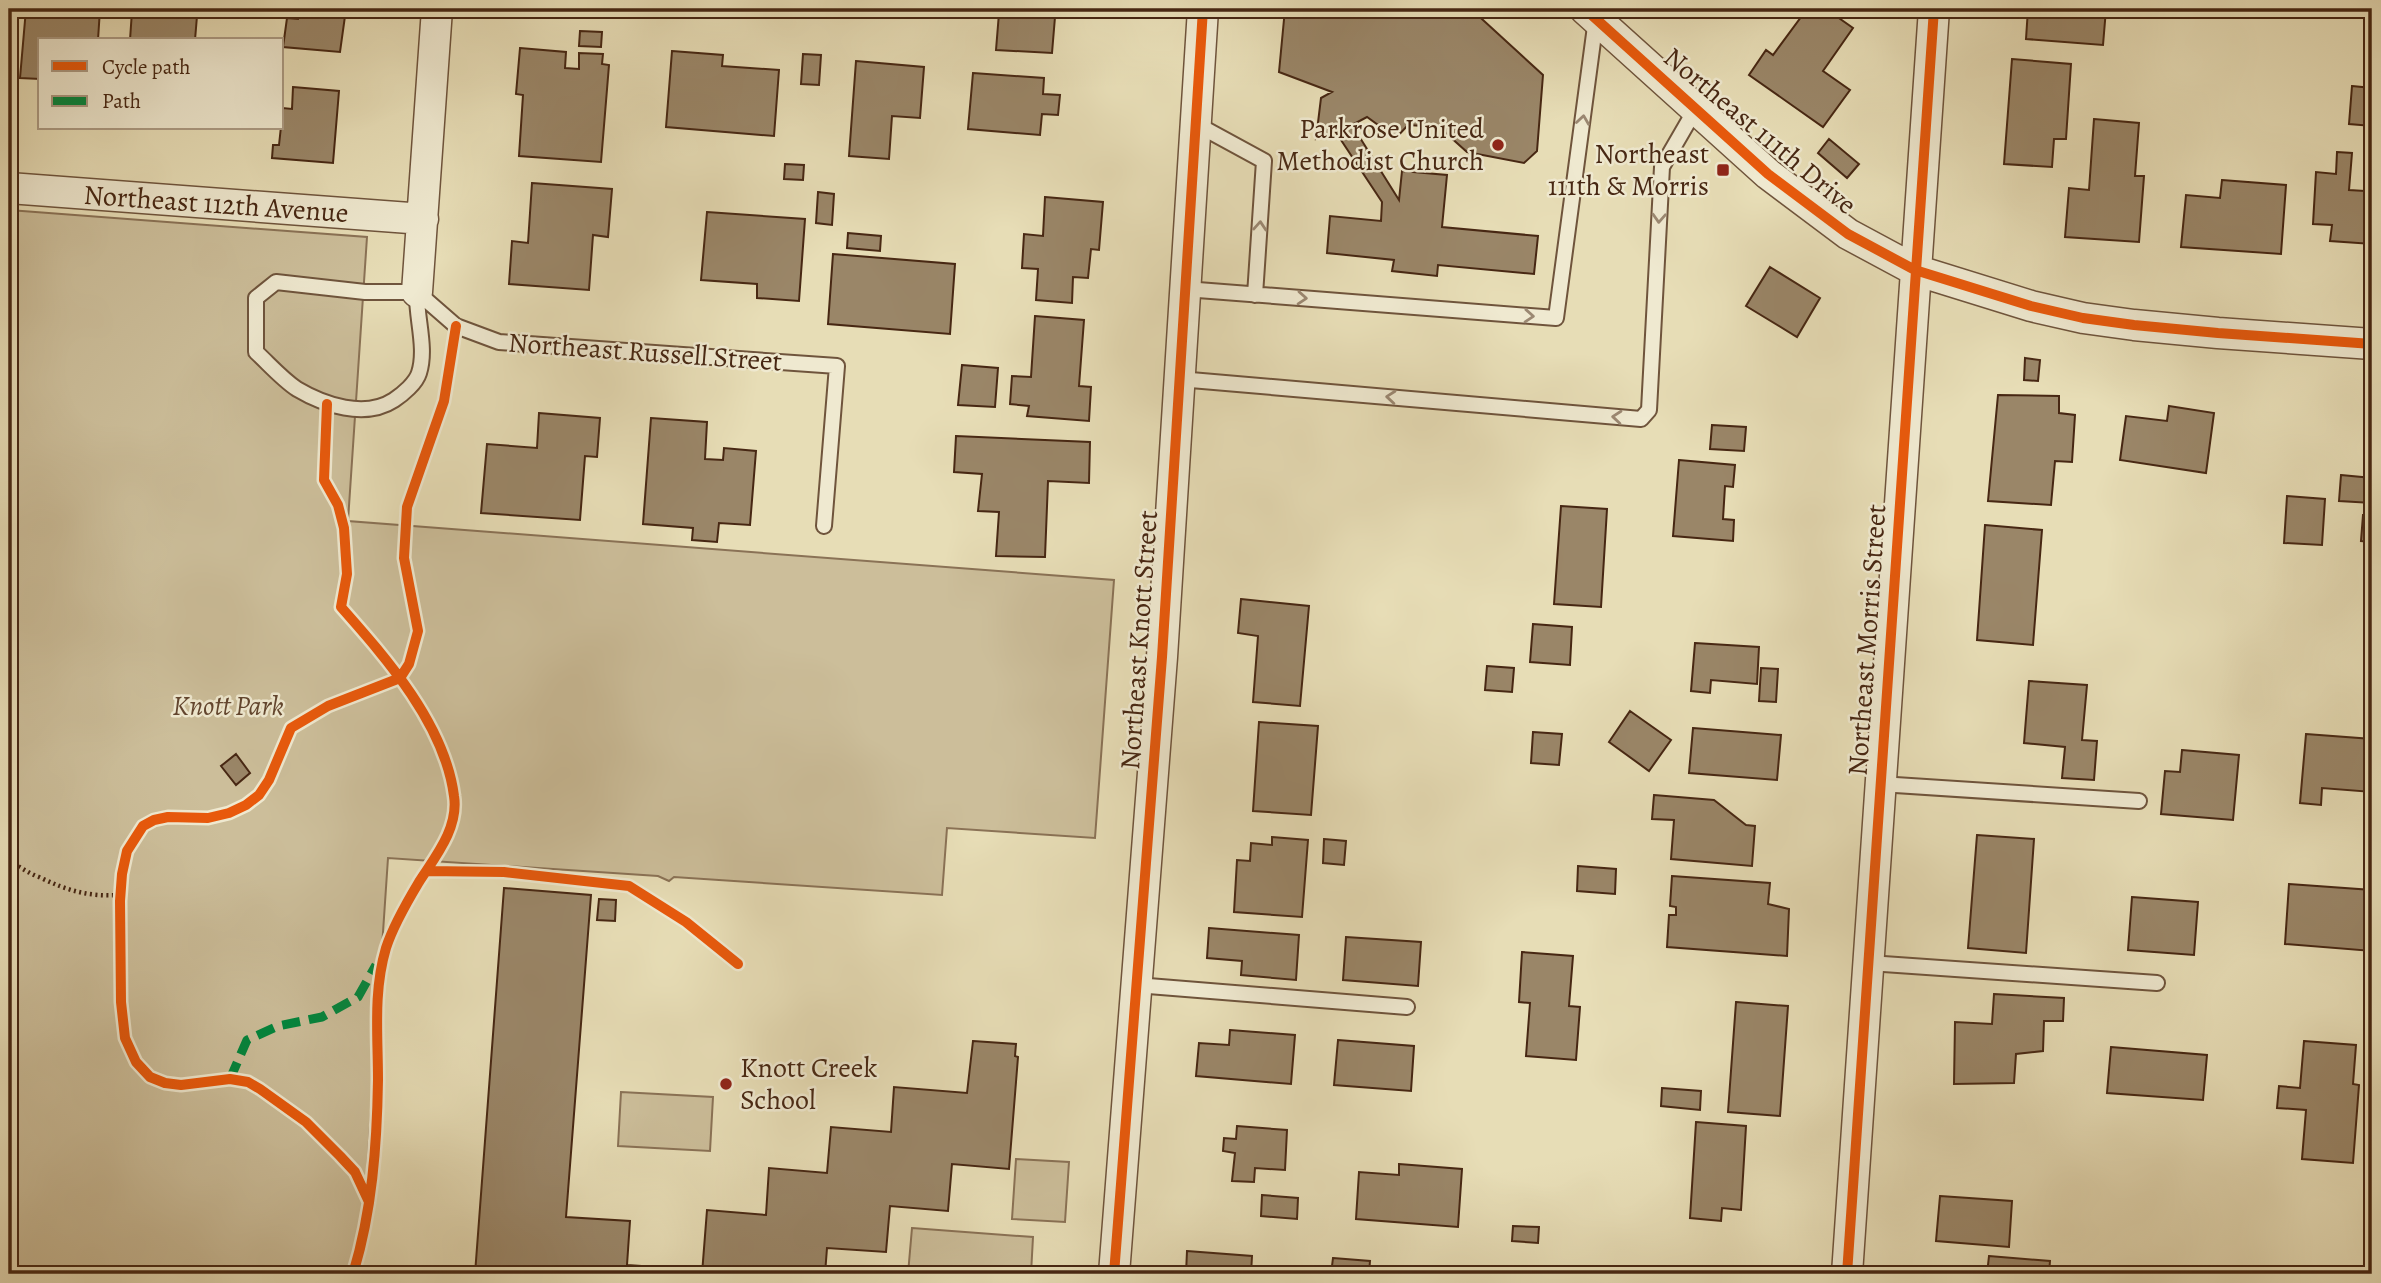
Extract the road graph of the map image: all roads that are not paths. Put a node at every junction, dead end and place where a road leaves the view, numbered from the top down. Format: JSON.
{"nodes":[{"id":1,"x":437,"y":9,"type":"edge"},
{"id":2,"x":1203,"y":9,"type":"edge"},
{"id":3,"x":1934,"y":9,"type":"edge"},
{"id":4,"x":1591,"y":14,"type":"edge"},
{"id":5,"x":1695,"y":110,"type":"junction"},
{"id":6,"x":1195,"y":124,"type":"junction"},
{"id":7,"x":9,"y":188,"type":"edge"},
{"id":8,"x":423,"y":219,"type":"junction"},
{"id":9,"x":1915,"y":270,"type":"junction"},
{"id":10,"x":1185,"y":289,"type":"junction"},
{"id":11,"x":418,"y":292,"type":"junction"},
{"id":12,"x":1255,"y":295,"type":"junction"},
{"id":13,"x":2372,"y":344,"type":"edge"},
{"id":14,"x":1180,"y":379,"type":"junction"},
{"id":15,"x":824,"y":526,"type":"dead end"},
{"id":16,"x":1881,"y":784,"type":"junction"},
{"id":17,"x":2140,"y":801,"type":"dead end"},
{"id":18,"x":1869,"y":963,"type":"junction"},
{"id":19,"x":2157,"y":983,"type":"dead end"},
{"id":20,"x":1136,"y":985,"type":"junction"},
{"id":21,"x":1407,"y":1007,"type":"dead end"},
{"id":22,"x":1114,"y":1274,"type":"edge"},
{"id":23,"x":1847,"y":1274,"type":"edge"}],
"edges":[{"from":1,"to":8,"type":"street"},
{"from":2,"to":6,"type":"street","name":"Northeast Knott Street"},
{"from":3,"to":9,"type":"street","name":"Northeast Morris Street"},
{"from":4,"to":5,"type":"street","name":"Northeast 111th Drive"},
{"from":12,"to":4,"type":"lane","one_way":true},
{"from":5,"to":9,"type":"street","name":"Northeast 111th Drive"},
{"from":5,"to":14,"type":"lane","one_way":true},
{"from":6,"to":10,"type":"street","name":"Northeast Knott Street"},
{"from":12,"to":6,"type":"lane","one_way":true},
{"from":7,"to":8,"type":"street","name":"Northeast 112th Avenue"},
{"from":8,"to":11,"type":"street"},
{"from":9,"to":13,"type":"street","name":"Northeast 111th Drive"},
{"from":9,"to":16,"type":"street","name":"Northeast Morris Street"},
{"from":10,"to":12,"type":"lane"},
{"from":10,"to":14,"type":"street","name":"Northeast Knott Street"},
{"from":11,"to":11,"type":"lane"},
{"from":11,"to":15,"type":"lane","name":"Northeast Russell Street"},
{"from":14,"to":20,"type":"street","name":"Northeast Knott Street"},
{"from":16,"to":17,"type":"lane"},
{"from":16,"to":18,"type":"street","name":"Northeast Morris Street"},
{"from":18,"to":19,"type":"lane"},
{"from":18,"to":23,"type":"street","name":"Northeast Morris Street"},
{"from":20,"to":21,"type":"lane"},
{"from":20,"to":22,"type":"street","name":"Northeast Knott Street"}]}
